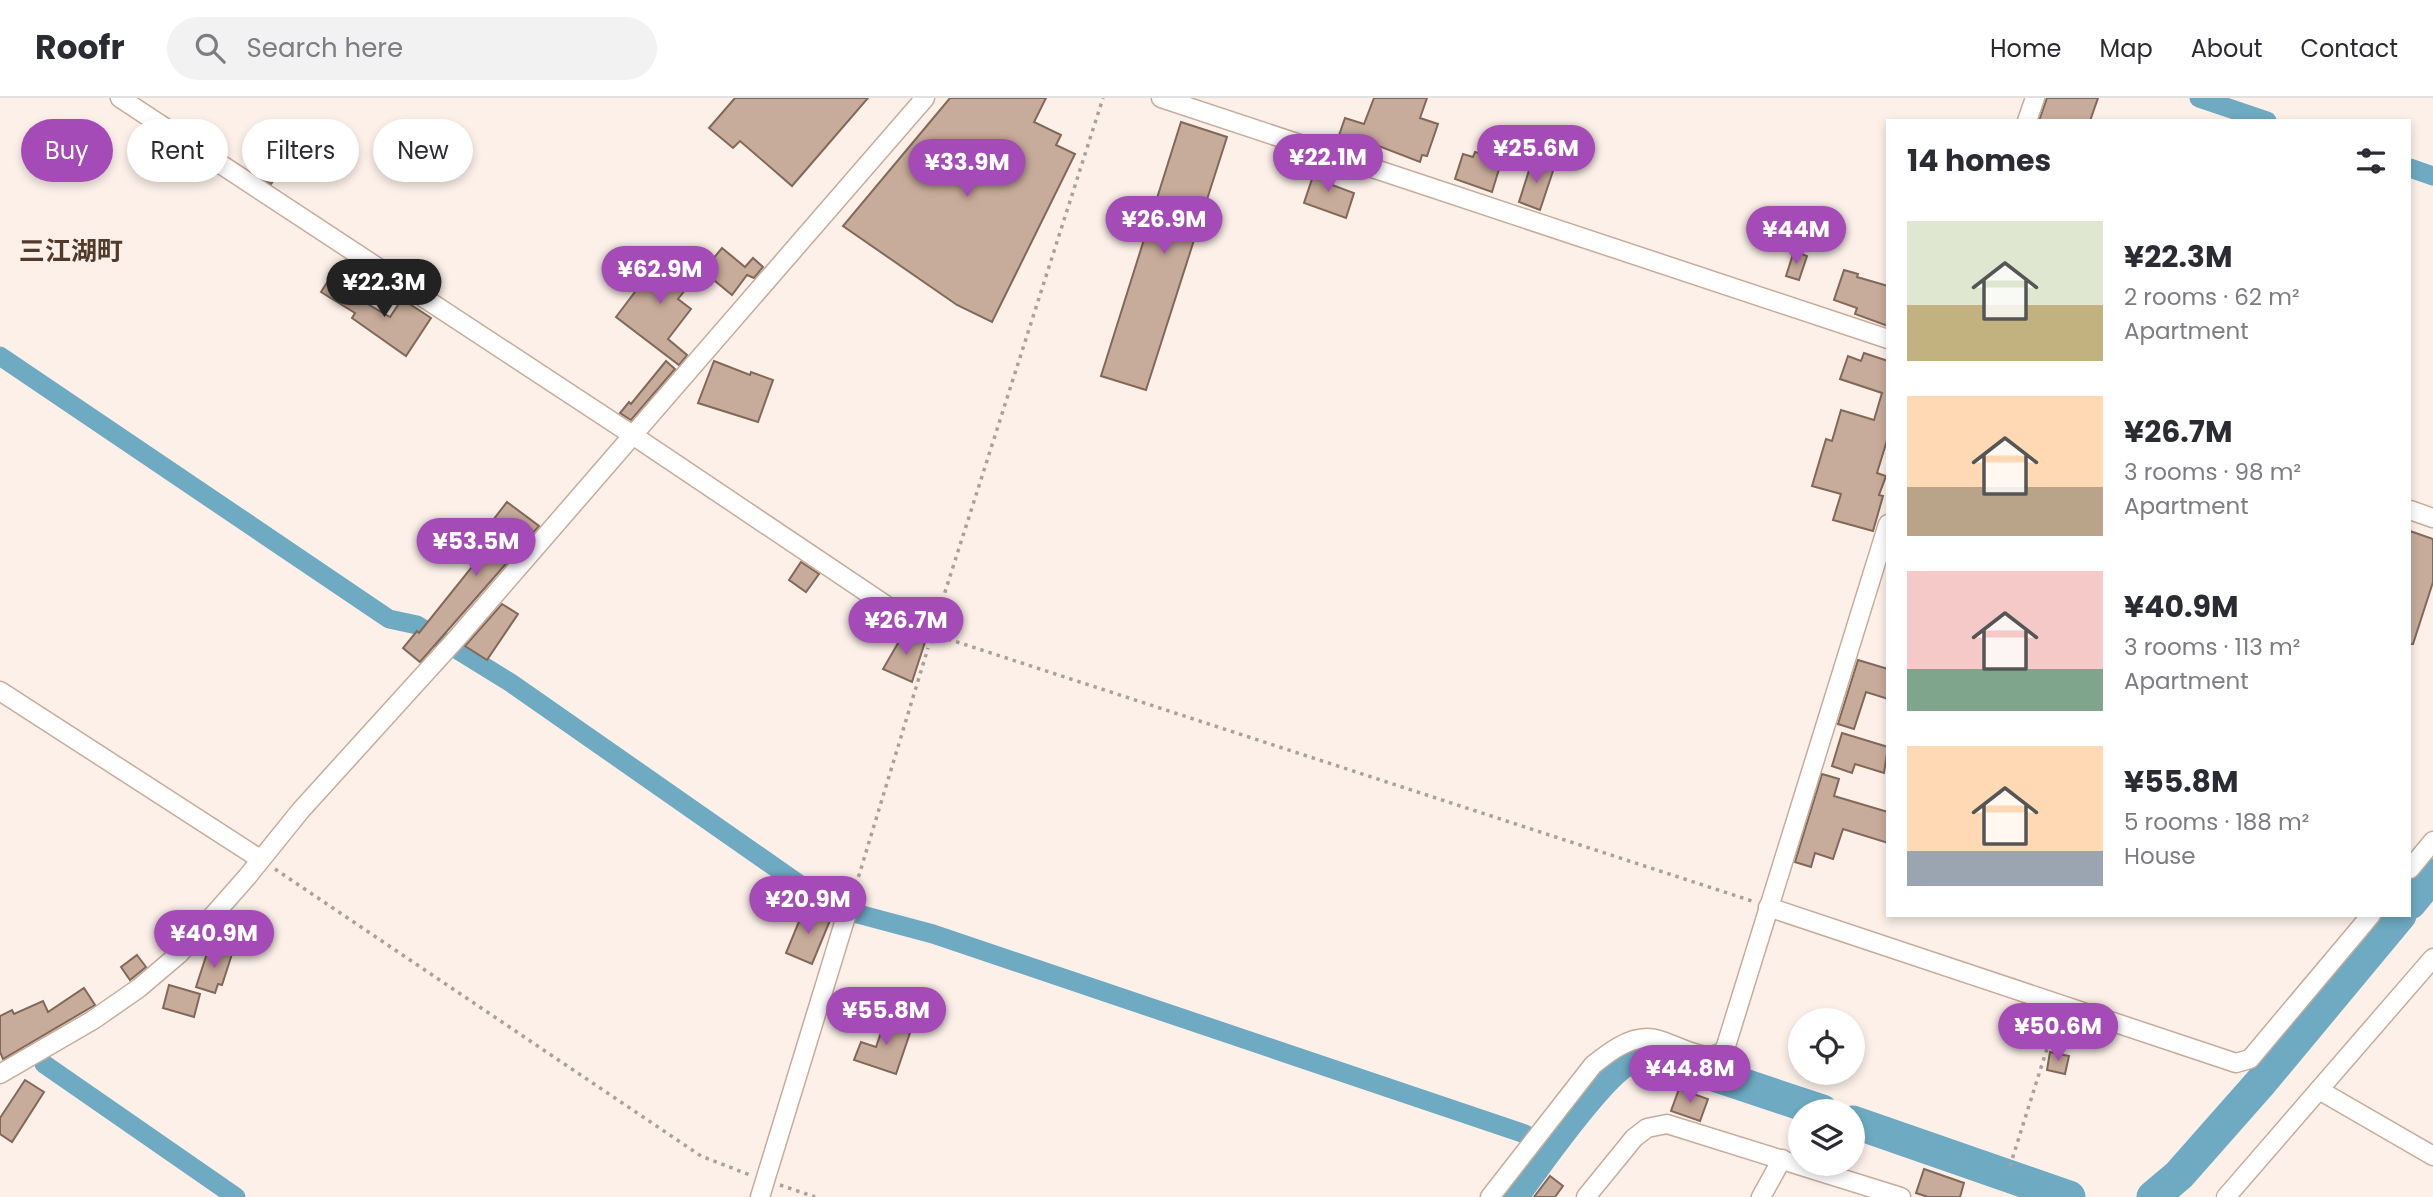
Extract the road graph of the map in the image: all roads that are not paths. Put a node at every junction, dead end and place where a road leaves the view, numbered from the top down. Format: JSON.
{"nodes":[{"id":1,"x":120,"y":98,"type":"edge"},
{"id":2,"x":925,"y":98,"type":"edge"},
{"id":3,"x":1161,"y":98,"type":"edge"},
{"id":4,"x":2035,"y":98,"type":"edge"},
{"id":5,"x":2028,"y":119,"type":"edge"},
{"id":6,"x":1886,"y":338,"type":"edge"},
{"id":7,"x":634,"y":436,"type":"junction"},
{"id":8,"x":2411,"y":510,"type":"edge"},
{"id":9,"x":2433,"y":518,"type":"edge"},
{"id":10,"x":1886,"y":530,"type":"edge"},
{"id":11,"x":933,"y":633,"type":"road end"},
{"id":12,"x":0,"y":691,"type":"edge"},
{"id":13,"x":2433,"y":841,"type":"edge"},
{"id":14,"x":260,"y":859,"type":"junction"},
{"id":15,"x":2411,"y":868,"type":"edge"},
{"id":16,"x":851,"y":900,"type":"road end"},
{"id":17,"x":1768,"y":907,"type":"junction"},
{"id":18,"x":2369,"y":917,"type":"edge"},
{"id":19,"x":2433,"y":958,"type":"edge"},
{"id":20,"x":0,"y":1074,"type":"edge"},
{"id":21,"x":2319,"y":1090,"type":"junction"},
{"id":22,"x":2433,"y":1156,"type":"edge"},
{"id":23,"x":1782,"y":1159,"type":"junction"},
{"id":24,"x":762,"y":1189,"type":"edge"},
{"id":25,"x":1490,"y":1197,"type":"edge"},
{"id":26,"x":1586,"y":1197,"type":"edge"},
{"id":27,"x":1761,"y":1197,"type":"edge"},
{"id":28,"x":1901,"y":1197,"type":"edge"},
{"id":29,"x":2226,"y":1197,"type":"edge"}],
"edges":[{"from":1,"to":7,"type":"street"},
{"from":2,"to":7,"type":"street"},
{"from":3,"to":6,"type":"street"},
{"from":4,"to":5,"type":"street"},
{"from":7,"to":11,"type":"street"},
{"from":7,"to":14,"type":"street"},
{"from":8,"to":9,"type":"street"},
{"from":10,"to":17,"type":"street"},
{"from":12,"to":14,"type":"street"},
{"from":13,"to":15,"type":"street"},
{"from":14,"to":20,"type":"street"},
{"from":16,"to":24,"type":"street"},
{"from":17,"to":18,"type":"street"},
{"from":17,"to":25,"type":"street"},
{"from":19,"to":21,"type":"street"},
{"from":21,"to":22,"type":"street"},
{"from":21,"to":29,"type":"street"},
{"from":23,"to":26,"type":"street"},
{"from":23,"to":27,"type":"street"},
{"from":23,"to":28,"type":"street"}]}
